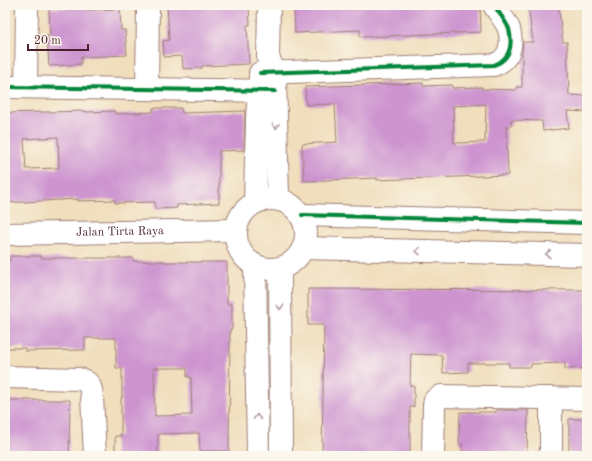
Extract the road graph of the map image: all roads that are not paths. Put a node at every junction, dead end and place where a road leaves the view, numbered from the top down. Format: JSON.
{"nodes":[{"id":1,"x":27,"y":5,"type":"edge"},
{"id":2,"x":148,"y":5,"type":"edge"},
{"id":3,"x":268,"y":5,"type":"edge"},
{"id":4,"x":494,"y":5,"type":"edge"},
{"id":5,"x":268,"y":77,"type":"junction"},
{"id":6,"x":15,"y":87,"type":"edge"},
{"id":7,"x":147,"y":89,"type":"junction"},
{"id":8,"x":278,"y":198,"type":"junction"},
{"id":9,"x":255,"y":202,"type":"junction"},
{"id":10,"x":302,"y":215,"type":"junction"},
{"id":11,"x":587,"y":223,"type":"edge"},
{"id":12,"x":236,"y":230,"type":"junction"},
{"id":13,"x":5,"y":234,"type":"edge"},
{"id":14,"x":303,"y":248,"type":"junction"},
{"id":15,"x":587,"y":255,"type":"edge"},
{"id":16,"x":255,"y":266,"type":"junction"},
{"id":17,"x":280,"y":268,"type":"junction"},
{"id":18,"x":5,"y":377,"type":"edge"},
{"id":19,"x":551,"y":398,"type":"junction"},
{"id":20,"x":587,"y":399,"type":"edge"},
{"id":21,"x":95,"y":456,"type":"edge"},
{"id":22,"x":258,"y":456,"type":"edge"},
{"id":23,"x":281,"y":456,"type":"edge"},
{"id":24,"x":433,"y":456,"type":"edge"},
{"id":25,"x":551,"y":456,"type":"edge"}],
"edges":[{"from":1,"to":6,"type":"street"},
{"from":2,"to":7,"type":"street"},
{"from":3,"to":5,"type":"street"},
{"from":4,"to":5,"type":"street"},
{"from":5,"to":7,"type":"street"},
{"from":5,"to":8,"type":"street","one_way":true},
{"from":5,"to":9,"type":"street"},
{"from":6,"to":7,"type":"street"},
{"from":8,"to":9,"type":"street"},
{"from":8,"to":10,"type":"street"},
{"from":9,"to":12,"type":"street"},
{"from":10,"to":11,"type":"street"},
{"from":10,"to":14,"type":"street"},
{"from":12,"to":13,"type":"street","name":"Jalan Tirta Raya"},
{"from":12,"to":16,"type":"street"},
{"from":15,"to":14,"type":"street","one_way":true},
{"from":14,"to":17,"type":"street"},
{"from":16,"to":17,"type":"street"},
{"from":22,"to":16,"type":"street","one_way":true},
{"from":17,"to":23,"type":"street","one_way":true},
{"from":18,"to":21,"type":"street"},
{"from":19,"to":20,"type":"street"},
{"from":19,"to":24,"type":"street"},
{"from":19,"to":25,"type":"street"}]}
